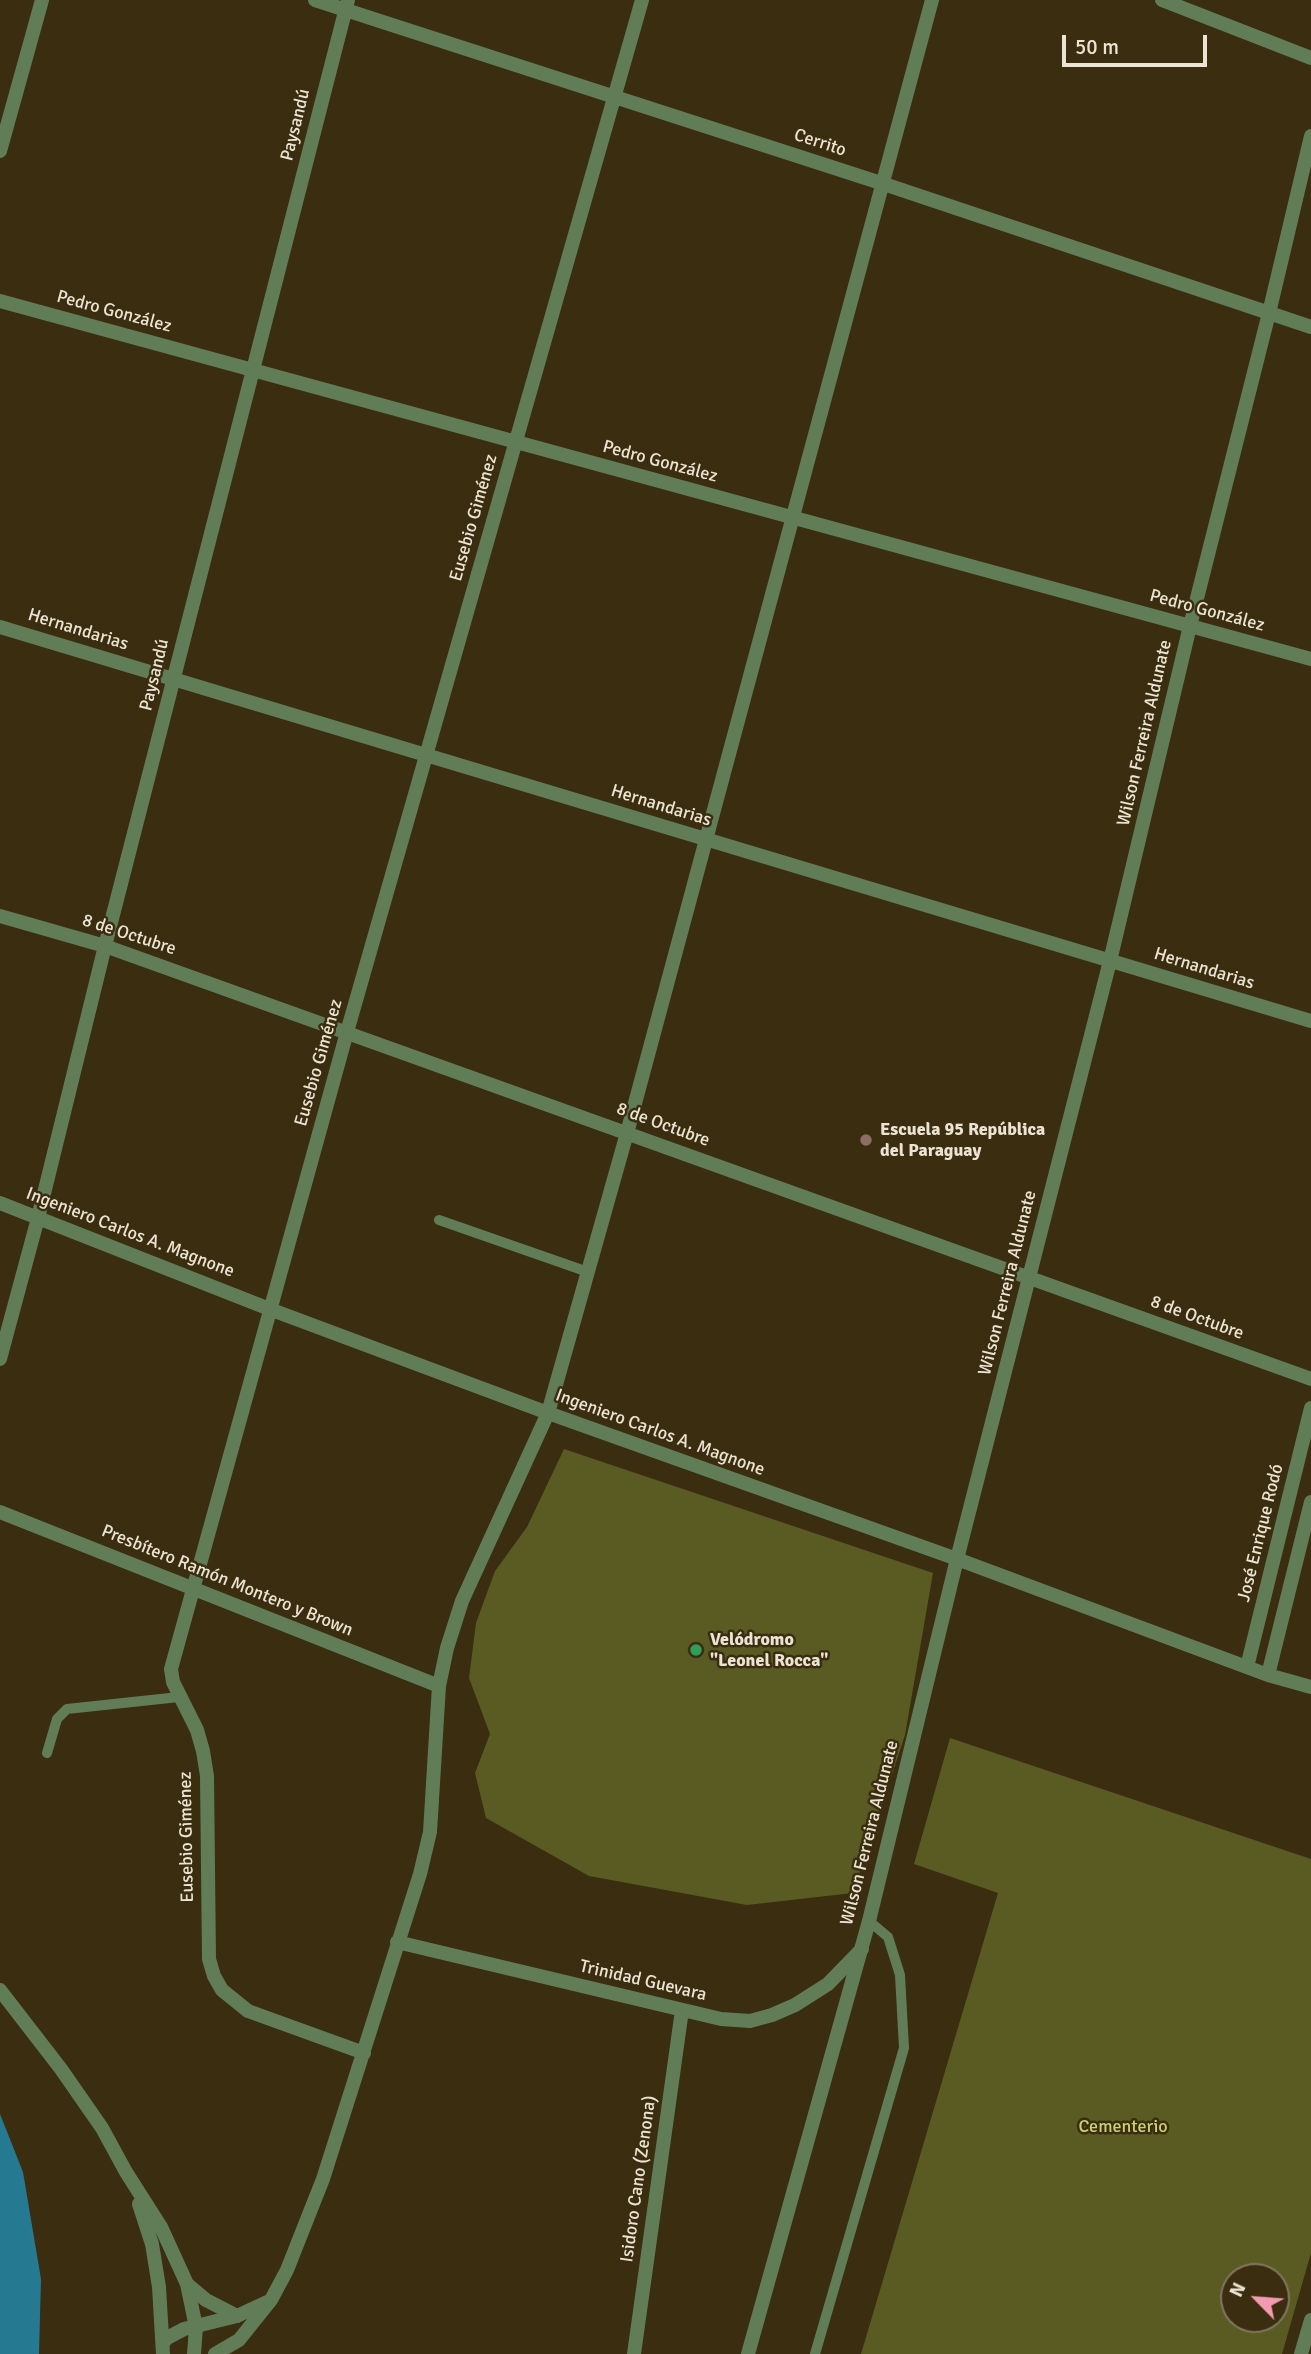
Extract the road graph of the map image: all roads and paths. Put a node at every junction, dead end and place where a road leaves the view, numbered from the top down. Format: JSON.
{"nodes":[{"id":1,"x":42,"y":0,"type":"edge"},
{"id":2,"x":315,"y":0,"type":"edge"},
{"id":3,"x":642,"y":0,"type":"edge"},
{"id":4,"x":932,"y":0,"type":"edge"},
{"id":5,"x":1162,"y":0,"type":"edge"},
{"id":6,"x":346,"y":5,"type":"edge"},
{"id":7,"x":1311,"y":58,"type":"edge"},
{"id":8,"x":615,"y":97,"type":"junction"},
{"id":9,"x":1311,"y":136,"type":"edge"},
{"id":10,"x":0,"y":151,"type":"edge"},
{"id":11,"x":884,"y":184,"type":"junction"},
{"id":12,"x":0,"y":301,"type":"edge"},
{"id":13,"x":1269,"y":313,"type":"junction"},
{"id":14,"x":1311,"y":327,"type":"edge"},
{"id":15,"x":253,"y":370,"type":"junction"},
{"id":16,"x":514,"y":442,"type":"junction"},
{"id":17,"x":793,"y":519,"type":"junction"},
{"id":18,"x":1190,"y":626,"type":"junction"},
{"id":19,"x":0,"y":627,"type":"edge"},
{"id":20,"x":1311,"y":659,"type":"edge"},
{"id":21,"x":174,"y":679,"type":"junction"},
{"id":22,"x":428,"y":755,"type":"junction"},
{"id":23,"x":706,"y":840,"type":"junction"},
{"id":24,"x":0,"y":916,"type":"edge"},
{"id":25,"x":105,"y":946,"type":"junction"},
{"id":26,"x":1111,"y":961,"type":"junction"},
{"id":27,"x":1311,"y":1021,"type":"edge"},
{"id":28,"x":348,"y":1032,"type":"junction"},
{"id":29,"x":627,"y":1133,"type":"junction"},
{"id":30,"x":0,"y":1203,"type":"edge"},
{"id":31,"x":38,"y":1218,"type":"junction"},
{"id":32,"x":439,"y":1220,"type":"dead end"},
{"id":33,"x":588,"y":1272,"type":"junction"},
{"id":34,"x":1029,"y":1278,"type":"junction"},
{"id":35,"x":272,"y":1310,"type":"junction"},
{"id":36,"x":0,"y":1359,"type":"edge"},
{"id":37,"x":1311,"y":1379,"type":"edge"},
{"id":38,"x":1311,"y":1409,"type":"edge"},
{"id":39,"x":548,"y":1413,"type":"junction"},
{"id":40,"x":1311,"y":1502,"type":"edge"},
{"id":41,"x":0,"y":1512,"type":"edge"},
{"id":42,"x":957,"y":1559,"type":"junction"},
{"id":43,"x":193,"y":1589,"type":"junction"},
{"id":44,"x":1247,"y":1667,"type":"junction"},
{"id":45,"x":1268,"y":1675,"type":"junction"},
{"id":46,"x":439,"y":1686,"type":"junction"},
{"id":47,"x":1311,"y":1687,"type":"edge"},
{"id":48,"x":179,"y":1697,"type":"junction"},
{"id":49,"x":47,"y":1753,"type":"dead end"},
{"id":50,"x":869,"y":1921,"type":"junction"},
{"id":51,"x":397,"y":1942,"type":"junction"},
{"id":52,"x":862,"y":1949,"type":"junction"},
{"id":53,"x":0,"y":1990,"type":"edge"},
{"id":54,"x":681,"y":2010,"type":"junction"},
{"id":55,"x":364,"y":2053,"type":"junction"},
{"id":56,"x":126,"y":2172,"type":"junction"},
{"id":57,"x":187,"y":2284,"type":"junction"},
{"id":58,"x":271,"y":2300,"type":"junction"},
{"id":59,"x":237,"y":2316,"type":"junction"},
{"id":60,"x":1311,"y":2320,"type":"edge"},
{"id":61,"x":196,"y":2327,"type":"junction"},
{"id":62,"x":164,"y":2351,"type":"edge"},
{"id":63,"x":218,"y":2353,"type":"edge"},
{"id":64,"x":194,"y":2354,"type":"edge"},
{"id":65,"x":634,"y":2354,"type":"edge"},
{"id":66,"x":748,"y":2354,"type":"edge"},
{"id":67,"x":815,"y":2354,"type":"edge"},
{"id":68,"x":1301,"y":2354,"type":"edge"}],
"edges":[{"from":1,"to":10,"type":"street"},
{"from":2,"to":6,"type":"street","name":"Cerrito"},
{"from":3,"to":8,"type":"street","name":"Eusebio Giménez"},
{"from":4,"to":11,"type":"street"},
{"from":5,"to":7,"type":"street"},
{"from":6,"to":8,"type":"street","name":"Cerrito"},
{"from":6,"to":15,"type":"street","name":"Paysandú"},
{"from":8,"to":11,"type":"street","name":"Cerrito"},
{"from":8,"to":16,"type":"street","name":"Eusebio Giménez"},
{"from":9,"to":13,"type":"street","name":"Wilson Ferreira Aldunate"},
{"from":11,"to":13,"type":"street","name":"Cerrito"},
{"from":11,"to":17,"type":"street"},
{"from":12,"to":15,"type":"street","name":"Pedro González"},
{"from":13,"to":14,"type":"street","name":"Cerrito"},
{"from":13,"to":18,"type":"street","name":"Wilson Ferreira Aldunate"},
{"from":15,"to":16,"type":"street","name":"Pedro González"},
{"from":15,"to":21,"type":"street","name":"Paysandú"},
{"from":16,"to":17,"type":"street","name":"Pedro González"},
{"from":16,"to":22,"type":"street","name":"Eusebio Giménez"},
{"from":17,"to":18,"type":"street","name":"Pedro González"},
{"from":17,"to":23,"type":"street"},
{"from":18,"to":20,"type":"street","name":"Pedro González"},
{"from":18,"to":26,"type":"street","name":"Wilson Ferreira Aldunate"},
{"from":19,"to":21,"type":"street","name":"Hernandarias"},
{"from":21,"to":22,"type":"street","name":"Hernandarias"},
{"from":21,"to":25,"type":"street","name":"Paysandú"},
{"from":22,"to":23,"type":"street","name":"Hernandarias"},
{"from":22,"to":28,"type":"street","name":"Eusebio Giménez"},
{"from":23,"to":26,"type":"street","name":"Hernandarias"},
{"from":23,"to":29,"type":"street"},
{"from":24,"to":25,"type":"street","name":"8 de Octubre"},
{"from":25,"to":28,"type":"street","name":"8 de Octubre"},
{"from":25,"to":31,"type":"street","name":"Paysandú"},
{"from":26,"to":27,"type":"street","name":"Hernandarias"},
{"from":26,"to":34,"type":"street","name":"Wilson Ferreira Aldunate"},
{"from":28,"to":29,"type":"street","name":"8 de Octubre"},
{"from":28,"to":35,"type":"street","name":"Eusebio Giménez"},
{"from":29,"to":33,"type":"street"},
{"from":29,"to":34,"type":"street","name":"8 de Octubre"},
{"from":30,"to":31,"type":"street","name":"Ingeniero Carlos A. Magnone"},
{"from":31,"to":35,"type":"street","name":"Ingeniero Carlos A. Magnone"},
{"from":31,"to":36,"type":"street","name":"Paysandú"},
{"from":32,"to":33,"type":"lane"},
{"from":33,"to":39,"type":"street"},
{"from":34,"to":37,"type":"street","name":"8 de Octubre"},
{"from":34,"to":42,"type":"street","name":"Wilson Ferreira Aldunate"},
{"from":35,"to":39,"type":"street","name":"Ingeniero Carlos A. Magnone"},
{"from":35,"to":43,"type":"street","name":"Eusebio Giménez"},
{"from":38,"to":44,"type":"street","name":"José Enrique Rodó"},
{"from":39,"to":42,"type":"street","name":"Ingeniero Carlos A. Magnone"},
{"from":39,"to":46,"type":"street"},
{"from":40,"to":45,"type":"street"},
{"from":41,"to":43,"type":"street","name":"Presbítero Ramón Montero y Brown"},
{"from":42,"to":44,"type":"street","name":"Ingeniero Carlos A. Magnone"},
{"from":42,"to":50,"type":"street","name":"Wilson Ferreira Aldunate"},
{"from":43,"to":46,"type":"street","name":"Presbítero Ramón Montero y Brown"},
{"from":43,"to":48,"type":"street","name":"Eusebio Giménez"},
{"from":44,"to":45,"type":"street","name":"Ingeniero Carlos A. Magnone"},
{"from":45,"to":47,"type":"street","name":"Ingeniero Carlos A. Magnone"},
{"from":46,"to":51,"type":"street"},
{"from":48,"to":49,"type":"lane"},
{"from":48,"to":55,"type":"street","name":"Eusebio Giménez"},
{"from":50,"to":52,"type":"street","name":"Wilson Ferreira Aldunate"},
{"from":50,"to":67,"type":"lane"},
{"from":51,"to":54,"type":"street","name":"Trinidad Guevara"},
{"from":51,"to":55,"type":"street"},
{"from":52,"to":54,"type":"street","name":"Trinidad Guevara"},
{"from":52,"to":66,"type":"street","name":"Wilson Ferreira Aldunate"},
{"from":53,"to":56,"type":"street"},
{"from":54,"to":65,"type":"street","name":"Isidoro Cano (Zenona)"},
{"from":55,"to":58,"type":"street"},
{"from":56,"to":57,"type":"street"},
{"from":56,"to":62,"type":"street"},
{"from":57,"to":59,"type":"street"},
{"from":57,"to":61,"type":"street"},
{"from":58,"to":59,"type":"street"},
{"from":58,"to":63,"type":"street"},
{"from":59,"to":61,"type":"street"},
{"from":60,"to":68,"type":"street"},
{"from":61,"to":62,"type":"street"},
{"from":61,"to":64,"type":"street"}]}
